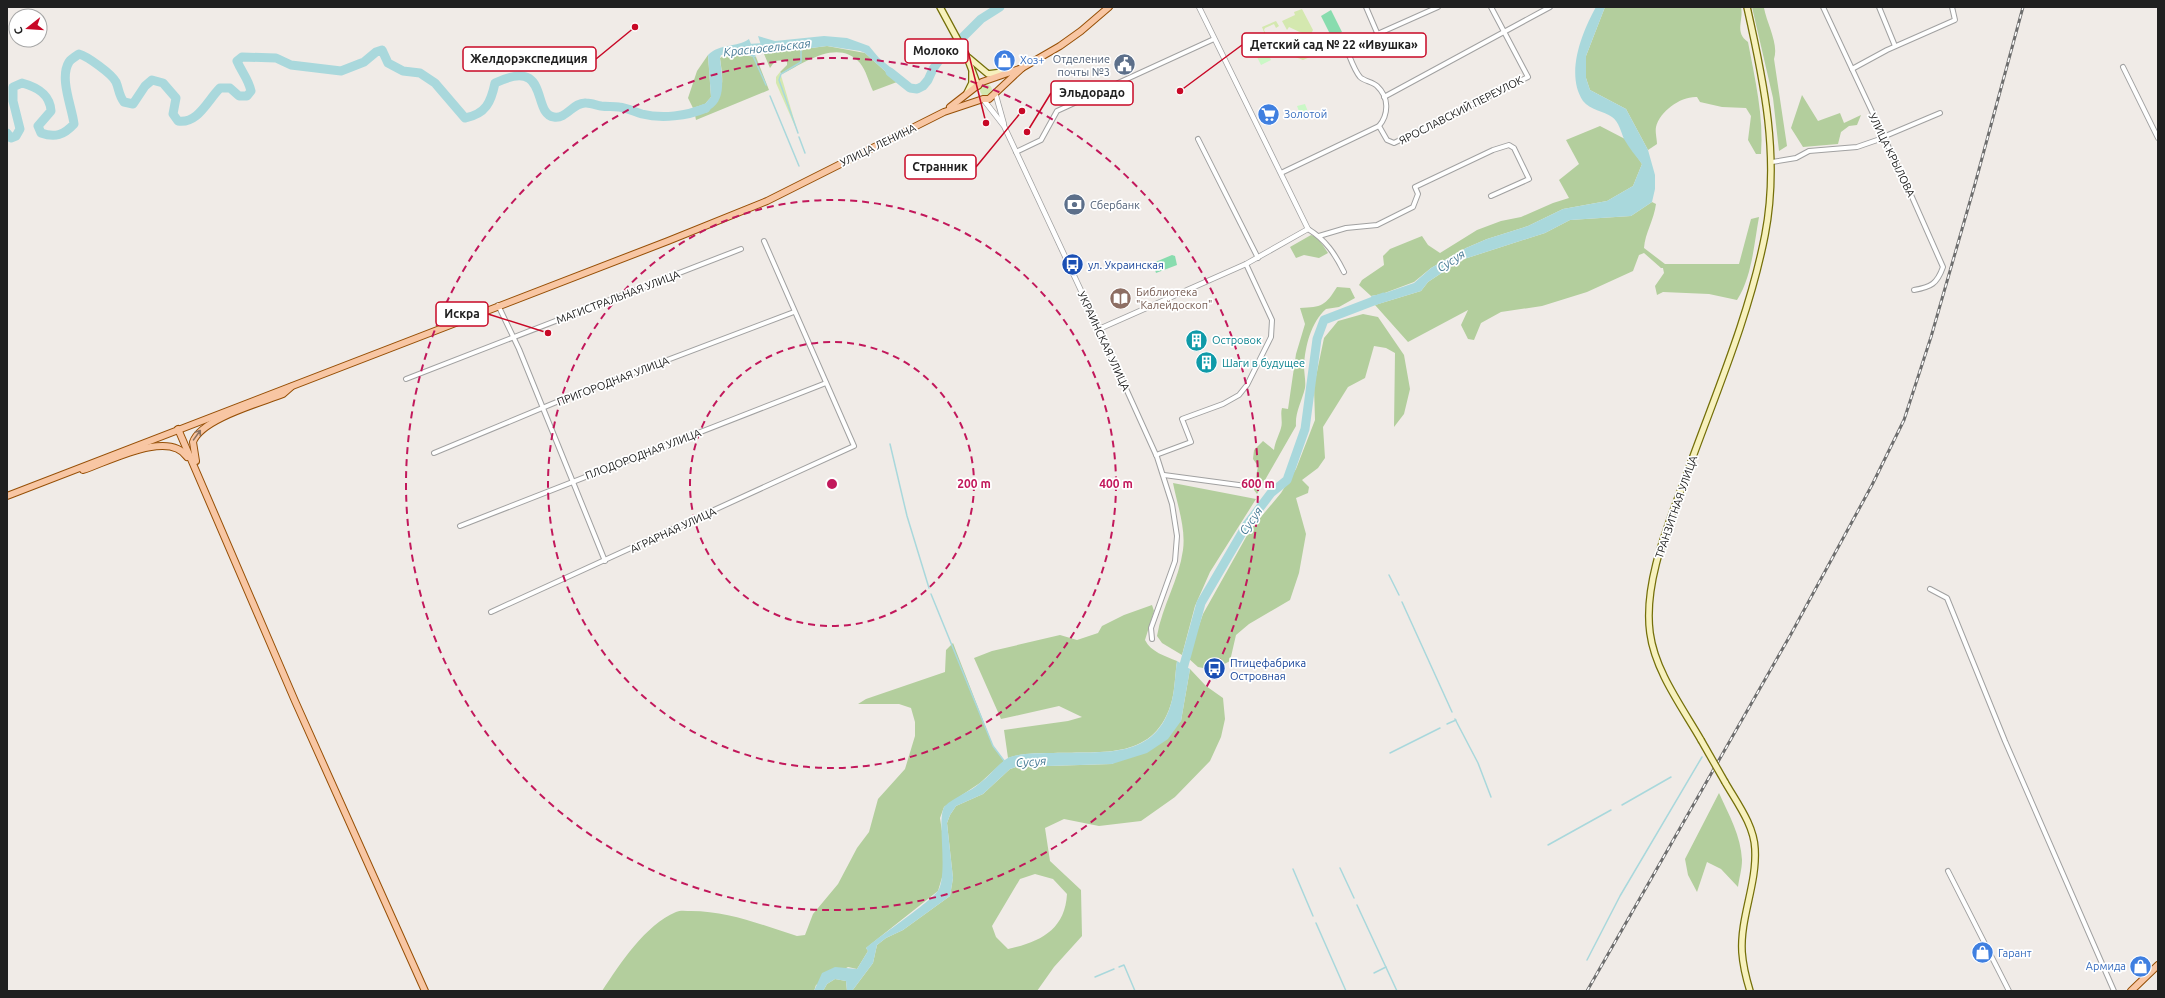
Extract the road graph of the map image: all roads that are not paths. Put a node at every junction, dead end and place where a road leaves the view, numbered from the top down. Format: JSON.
{"nodes":[{"id":1,"x":940,"y":7,"type":"edge"},
{"id":2,"x":1109,"y":7,"type":"edge"},
{"id":3,"x":1199,"y":7,"type":"edge"},
{"id":4,"x":1366,"y":7,"type":"edge"},
{"id":5,"x":1438,"y":7,"type":"edge"},
{"id":6,"x":1491,"y":7,"type":"edge"},
{"id":7,"x":1550,"y":7,"type":"edge"},
{"id":8,"x":1747,"y":7,"type":"edge"},
{"id":9,"x":1823,"y":7,"type":"edge"},
{"id":10,"x":1879,"y":7,"type":"edge"},
{"id":11,"x":1952,"y":7,"type":"edge"},
{"id":12,"x":1504,"y":32,"type":"junction"},
{"id":13,"x":1378,"y":35,"type":"junction"},
{"id":14,"x":1214,"y":39,"type":"junction"},
{"id":15,"x":1895,"y":46,"type":"junction"},
{"id":16,"x":966,"y":55,"type":"junction"},
{"id":17,"x":2123,"y":67,"type":"dead end"},
{"id":18,"x":1022,"y":68,"type":"junction"},
{"id":19,"x":1852,"y":69,"type":"junction"},
{"id":20,"x":989,"y":82,"type":"junction"},
{"id":21,"x":978,"y":86,"type":"junction"},
{"id":22,"x":995,"y":92,"type":"junction"},
{"id":23,"x":965,"y":96,"type":"junction"},
{"id":24,"x":1384,"y":97,"type":"junction"},
{"id":25,"x":983,"y":99,"type":"junction"},
{"id":26,"x":944,"y":112,"type":"junction"},
{"id":27,"x":1940,"y":113,"type":"dead end"},
{"id":28,"x":1004,"y":126,"type":"junction"},
{"id":29,"x":1379,"y":126,"type":"junction"},
{"id":30,"x":1883,"y":137,"type":"junction"},
{"id":31,"x":2158,"y":138,"type":"edge"},
{"id":32,"x":1198,"y":139,"type":"dead end"},
{"id":33,"x":1016,"y":152,"type":"junction"},
{"id":34,"x":1772,"y":162,"type":"junction"},
{"id":35,"x":1281,"y":173,"type":"junction"},
{"id":36,"x":1491,"y":196,"type":"dead end"},
{"id":37,"x":1308,"y":229,"type":"junction"},
{"id":38,"x":1319,"y":236,"type":"junction"},
{"id":39,"x":764,"y":241,"type":"dead end"},
{"id":40,"x":741,"y":249,"type":"dead end"},
{"id":41,"x":1258,"y":258,"type":"junction"},
{"id":42,"x":1246,"y":264,"type":"junction"},
{"id":43,"x":1344,"y":272,"type":"dead end"},
{"id":44,"x":1914,"y":290,"type":"dead end"},
{"id":45,"x":498,"y":305,"type":"junction"},
{"id":46,"x":794,"y":312,"type":"junction"},
{"id":47,"x":1099,"y":329,"type":"junction"},
{"id":48,"x":514,"y":336,"type":"junction"},
{"id":49,"x":406,"y":379,"type":"dead end"},
{"id":50,"x":297,"y":383,"type":"junction"},
{"id":51,"x":826,"y":383,"type":"junction"},
{"id":52,"x":542,"y":408,"type":"junction"},
{"id":53,"x":178,"y":429,"type":"junction"},
{"id":54,"x":434,"y":453,"type":"dead end"},
{"id":55,"x":1156,"y":455,"type":"junction"},
{"id":56,"x":197,"y":473,"type":"junction"},
{"id":57,"x":1164,"y":475,"type":"junction"},
{"id":58,"x":57,"y":477,"type":"junction"},
{"id":59,"x":573,"y":481,"type":"junction"},
{"id":60,"x":202,"y":485,"type":"junction"},
{"id":61,"x":1246,"y":486,"type":"dead end"},
{"id":62,"x":7,"y":496,"type":"edge"},
{"id":63,"x":460,"y":526,"type":"dead end"},
{"id":64,"x":605,"y":561,"type":"junction"},
{"id":65,"x":1930,"y":589,"type":"dead end"},
{"id":66,"x":491,"y":612,"type":"dead end"},
{"id":67,"x":1152,"y":639,"type":"dead end"},
{"id":68,"x":1948,"y":871,"type":"dead end"},
{"id":69,"x":2158,"y":965,"type":"edge"},
{"id":70,"x":425,"y":991,"type":"edge"},
{"id":71,"x":1750,"y":991,"type":"edge"},
{"id":72,"x":2009,"y":991,"type":"edge"},
{"id":73,"x":2114,"y":991,"type":"edge"},
{"id":74,"x":2131,"y":991,"type":"edge"}],
"edges":[{"from":1,"to":16,"type":"main road","name":"УКРАИНСКАЯ УЛИЦА"},
{"from":2,"to":18,"type":"main road","name":"УЛИЦА ЛЕНИНА"},
{"from":3,"to":14,"type":"street"},
{"from":4,"to":13,"type":"street"},
{"from":5,"to":13,"type":"street"},
{"from":6,"to":12,"type":"street"},
{"from":7,"to":12,"type":"street"},
{"from":8,"to":34,"type":"main road","name":"ТРАНЗИТНАЯ УЛИЦА"},
{"from":9,"to":19,"type":"street","name":"УЛИЦА КРЫЛОВА"},
{"from":10,"to":15,"type":"street"},
{"from":11,"to":15,"type":"street"},
{"from":12,"to":24,"type":"street"},
{"from":12,"to":29,"type":"street","name":"ЯРОСЛАВСКИЙ ПЕРЕУЛОК"},
{"from":13,"to":24,"type":"street"},
{"from":14,"to":33,"type":"street"},
{"from":14,"to":35,"type":"street"},
{"from":15,"to":19,"type":"street"},
{"from":16,"to":18,"type":"main road"},
{"from":16,"to":20,"type":"main road","name":"УКРАИНСКАЯ УЛИЦА"},
{"from":16,"to":21,"type":"main road","name":"УКРАИНСКАЯ УЛИЦА"},
{"from":16,"to":23,"type":"main road"},
{"from":17,"to":31,"type":"street"},
{"from":18,"to":20,"type":"main road","name":"УЛИЦА ЛЕНИНА"},
{"from":18,"to":22,"type":"main road","name":"УЛИЦА ЛЕНИНА"},
{"from":19,"to":30,"type":"street","name":"УЛИЦА КРЫЛОВА"},
{"from":20,"to":21,"type":"main road","name":"УЛИЦА ЛЕНИНА"},
{"from":20,"to":22,"type":"main road","name":"УКРАИНСКАЯ УЛИЦА"},
{"from":21,"to":23,"type":"main road","name":"УЛИЦА ЛЕНИНА"},
{"from":21,"to":25,"type":"main road","name":"УКРАИНСКАЯ УЛИЦА"},
{"from":22,"to":25,"type":"main road","name":"УЛИЦА ЛЕНИНА"},
{"from":22,"to":28,"type":"street"},
{"from":23,"to":26,"type":"main road","name":"УЛИЦА ЛЕНИНА"},
{"from":24,"to":29,"type":"street"},
{"from":25,"to":26,"type":"main road","name":"УЛИЦА ЛЕНИНА"},
{"from":25,"to":28,"type":"street","name":"УКРАИНСКАЯ УЛИЦА"},
{"from":26,"to":45,"type":"main road","name":"УЛИЦА ЛЕНИНА"},
{"from":27,"to":30,"type":"street"},
{"from":28,"to":33,"type":"street","name":"УКРАИНСКАЯ УЛИЦА"},
{"from":29,"to":35,"type":"street"},
{"from":30,"to":34,"type":"street"},
{"from":30,"to":44,"type":"street","name":"УЛИЦА КРЫЛОВА"},
{"from":32,"to":41,"type":"street"},
{"from":33,"to":47,"type":"street","name":"УКРАИНСКАЯ УЛИЦА"},
{"from":34,"to":71,"type":"main road","name":"ТРАНЗИТНАЯ УЛИЦА","bridge":true},
{"from":35,"to":37,"type":"street"},
{"from":36,"to":38,"type":"street"},
{"from":37,"to":38,"type":"street"},
{"from":37,"to":41,"type":"street"},
{"from":38,"to":43,"type":"street"},
{"from":39,"to":46,"type":"street"},
{"from":40,"to":48,"type":"street","name":"МАГИСТРАЛЬНАЯ УЛИЦА"},
{"from":41,"to":42,"type":"street"},
{"from":42,"to":47,"type":"street"},
{"from":42,"to":55,"type":"street"},
{"from":45,"to":48,"type":"street"},
{"from":45,"to":50,"type":"main road","name":"УЛИЦА ЛЕНИНА"},
{"from":46,"to":51,"type":"street"},
{"from":46,"to":52,"type":"street","name":"ПРИГОРОДНАЯ УЛИЦА"},
{"from":47,"to":55,"type":"street","name":"УКРАИНСКАЯ УЛИЦА"},
{"from":48,"to":49,"type":"street","name":"МАГИСТРАЛЬНАЯ УЛИЦА"},
{"from":48,"to":52,"type":"street"},
{"from":50,"to":53,"type":"main road"},
{"from":60,"to":50,"type":"main road","one_way":true},
{"from":51,"to":59,"type":"street","name":"ПЛОДОРОДНАЯ УЛИЦА"},
{"from":51,"to":64,"type":"street","name":"АГРАРНАЯ УЛИЦА"},
{"from":52,"to":54,"type":"street","name":"ПРИГОРОДНАЯ УЛИЦА"},
{"from":52,"to":59,"type":"street"},
{"from":53,"to":56,"type":"main road"},
{"from":53,"to":58,"type":"main road"},
{"from":55,"to":57,"type":"street","name":"УКРАИНСКАЯ УЛИЦА"},
{"from":56,"to":58,"type":"main road"},
{"from":56,"to":60,"type":"main road"},
{"from":57,"to":61,"type":"street"},
{"from":57,"to":67,"type":"street","name":"УКРАИНСКАЯ УЛИЦА"},
{"from":58,"to":62,"type":"main road"},
{"from":59,"to":63,"type":"street","name":"ПЛОДОРОДНАЯ УЛИЦА"},
{"from":59,"to":64,"type":"street"},
{"from":60,"to":70,"type":"main road"},
{"from":64,"to":66,"type":"street","name":"АГРАРНАЯ УЛИЦА"},
{"from":65,"to":73,"type":"street"},
{"from":68,"to":72,"type":"street"},
{"from":69,"to":74,"type":"main road"}]}
